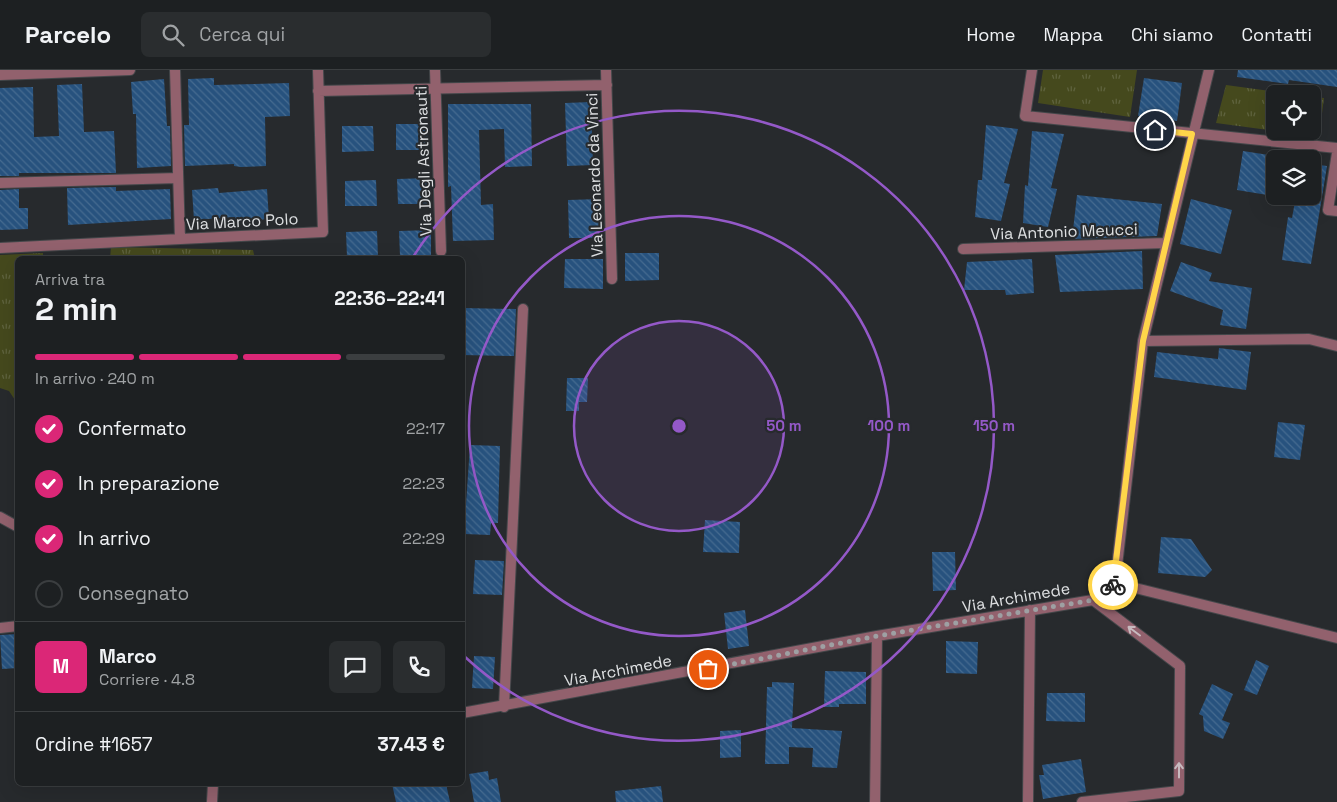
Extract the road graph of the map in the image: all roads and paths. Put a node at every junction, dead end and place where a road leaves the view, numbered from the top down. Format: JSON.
{"nodes":[{"id":1,"x":130,"y":70,"type":"edge"},
{"id":2,"x":174,"y":70,"type":"edge"},
{"id":3,"x":318,"y":70,"type":"edge"},
{"id":4,"x":435,"y":70,"type":"edge"},
{"id":5,"x":606,"y":70,"type":"edge"},
{"id":6,"x":1032,"y":70,"type":"edge"},
{"id":7,"x":1209,"y":70,"type":"edge"},
{"id":8,"x":0,"y":75,"type":"edge"},
{"id":9,"x":606,"y":84,"type":"junction"},
{"id":10,"x":436,"y":87,"type":"junction"},
{"id":11,"x":318,"y":91,"type":"junction"},
{"id":12,"x":1192,"y":134,"type":"junction"},
{"id":13,"x":1337,"y":148,"type":"edge"},
{"id":14,"x":1337,"y":153,"type":"edge"},
{"id":15,"x":178,"y":178,"type":"junction"},
{"id":16,"x":0,"y":183,"type":"edge"},
{"id":17,"x":1337,"y":211,"type":"edge"},
{"id":18,"x":180,"y":238,"type":"junction"},
{"id":19,"x":1166,"y":243,"type":"junction"},
{"id":20,"x":0,"y":248,"type":"edge"},
{"id":21,"x":963,"y":249,"type":"dead end"},
{"id":22,"x":441,"y":251,"type":"dead end"},
{"id":23,"x":612,"y":279,"type":"dead end"},
{"id":24,"x":523,"y":309,"type":"dead end"},
{"id":25,"x":1143,"y":341,"type":"junction"},
{"id":26,"x":1337,"y":346,"type":"edge"},
{"id":27,"x":0,"y":517,"type":"edge"},
{"id":28,"x":15,"y":525,"type":"edge"},
{"id":29,"x":1115,"y":583,"type":"junction"},
{"id":30,"x":1093,"y":600,"type":"junction"},
{"id":31,"x":1030,"y":610,"type":"junction"},
{"id":32,"x":15,"y":626,"type":"edge"},
{"id":33,"x":0,"y":628,"type":"edge"},
{"id":34,"x":877,"y":636,"type":"junction"},
{"id":35,"x":1337,"y":638,"type":"edge"},
{"id":36,"x":504,"y":707,"type":"junction"},
{"id":37,"x":465,"y":713,"type":"edge"},
{"id":38,"x":213,"y":786,"type":"edge"},
{"id":39,"x":212,"y":802,"type":"edge"},
{"id":40,"x":875,"y":802,"type":"edge"},
{"id":41,"x":1028,"y":802,"type":"edge"},
{"id":42,"x":1082,"y":802,"type":"edge"}],
"edges":[{"from":1,"to":8,"type":"street"},
{"from":2,"to":15,"type":"street"},
{"from":3,"to":11,"type":"street","name":"Via Marco Polo"},
{"from":4,"to":10,"type":"street","name":"Via Degli Astronauti"},
{"from":5,"to":9,"type":"street","name":"Via Leonardo da Vinci"},
{"from":6,"to":12,"type":"street"},
{"from":7,"to":12,"type":"street"},
{"from":9,"to":10,"type":"street"},
{"from":9,"to":23,"type":"street","name":"Via Leonardo da Vinci"},
{"from":10,"to":11,"type":"street"},
{"from":10,"to":22,"type":"street","name":"Via Degli Astronauti"},
{"from":11,"to":18,"type":"street","name":"Via Marco Polo"},
{"from":12,"to":13,"type":"street"},
{"from":12,"to":19,"type":"street"},
{"from":14,"to":17,"type":"street"},
{"from":15,"to":16,"type":"street"},
{"from":15,"to":18,"type":"street"},
{"from":18,"to":20,"type":"street","name":"Via Marco Polo"},
{"from":19,"to":21,"type":"street","name":"Via Antonio Meucci"},
{"from":19,"to":25,"type":"street"},
{"from":24,"to":36,"type":"street"},
{"from":25,"to":26,"type":"street"},
{"from":25,"to":29,"type":"street"},
{"from":27,"to":28,"type":"street"},
{"from":29,"to":30,"type":"street","name":"Via Archimede"},
{"from":29,"to":35,"type":"street"},
{"from":30,"to":31,"type":"street","name":"Via Archimede"},
{"from":42,"to":30,"type":"street","one_way":true},
{"from":31,"to":34,"type":"street","name":"Via Archimede"},
{"from":31,"to":41,"type":"street"},
{"from":32,"to":33,"type":"street"},
{"from":34,"to":36,"type":"street","name":"Via Archimede"},
{"from":34,"to":40,"type":"street"},
{"from":36,"to":37,"type":"street","name":"Via Archimede"},
{"from":38,"to":39,"type":"street"}]}
